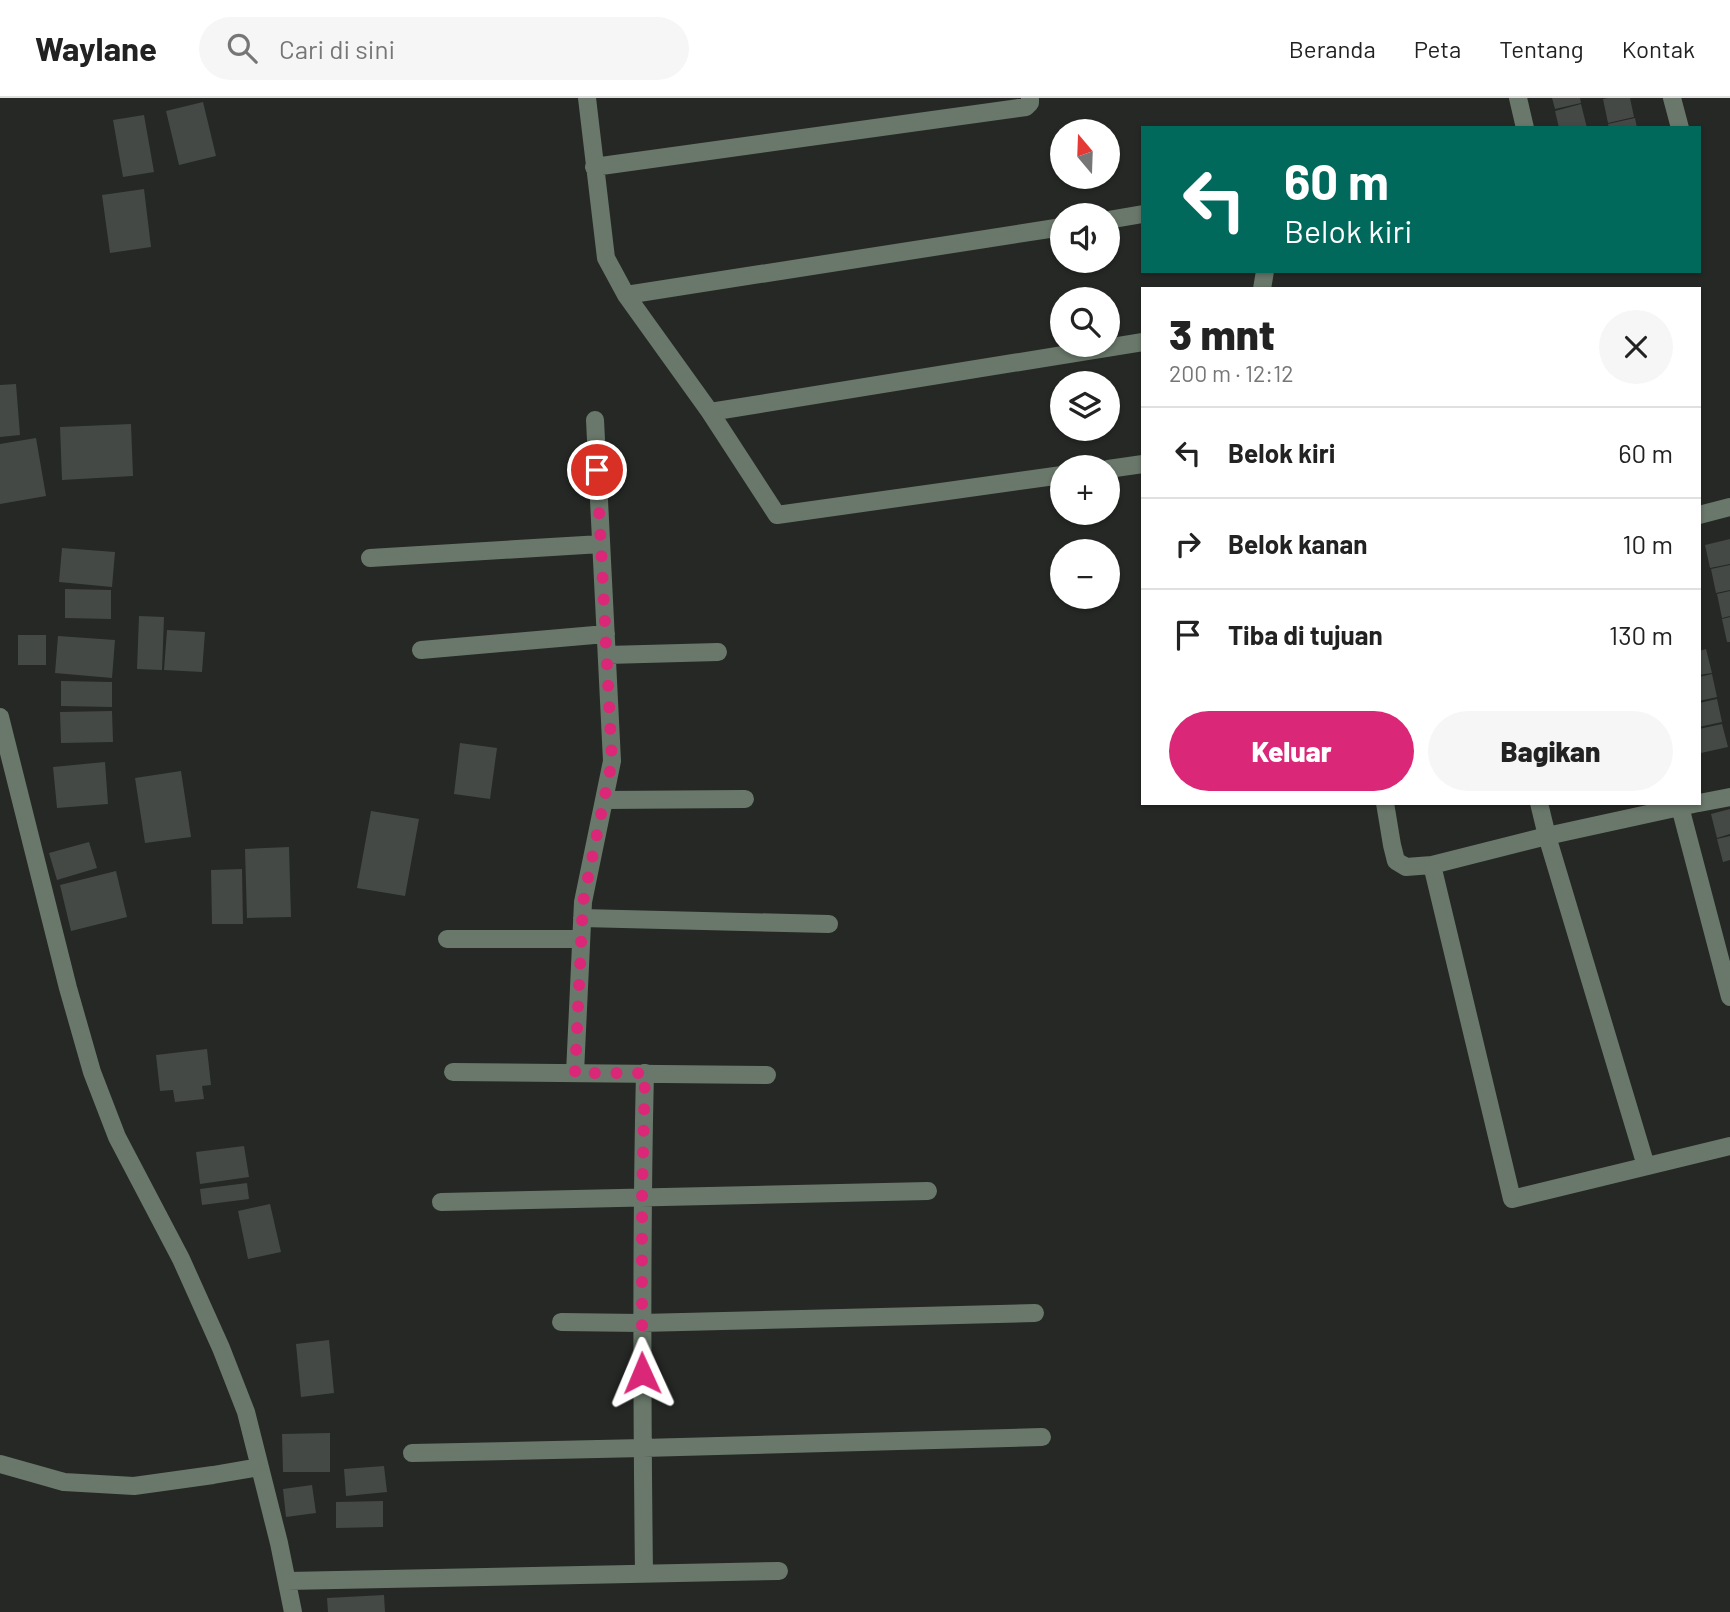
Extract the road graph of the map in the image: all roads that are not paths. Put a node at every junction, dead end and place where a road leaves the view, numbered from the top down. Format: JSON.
{"nodes":[{"id":1,"x":587,"y":98,"type":"edge"},
{"id":2,"x":1030,"y":98,"type":"edge"},
{"id":3,"x":1518,"y":98,"type":"edge"},
{"id":4,"x":1672,"y":98,"type":"edge"},
{"id":5,"x":1525,"y":126,"type":"edge"},
{"id":6,"x":1679,"y":126,"type":"edge"},
{"id":7,"x":594,"y":167,"type":"junction"},
{"id":8,"x":1141,"y":214,"type":"edge"},
{"id":9,"x":1120,"y":217,"type":"edge"},
{"id":10,"x":1050,"y":229,"type":"edge"},
{"id":11,"x":626,"y":295,"type":"junction"},
{"id":12,"x":1141,"y":342,"type":"edge"},
{"id":13,"x":710,"y":412,"type":"junction"},
{"id":14,"x":595,"y":421,"type":"dead end"},
{"id":15,"x":1141,"y":464,"type":"edge"},
{"id":16,"x":1120,"y":467,"type":"edge"},
{"id":17,"x":1050,"y":477,"type":"edge"},
{"id":18,"x":1730,"y":507,"type":"edge"},
{"id":19,"x":1701,"y":514,"type":"edge"},
{"id":20,"x":601,"y":544,"type":"junction"},
{"id":21,"x":370,"y":558,"type":"dead end"},
{"id":22,"x":606,"y":634,"type":"junction"},
{"id":23,"x":421,"y":650,"type":"dead end"},
{"id":24,"x":718,"y":652,"type":"dead end"},
{"id":25,"x":607,"y":654,"type":"junction"},
{"id":26,"x":0,"y":717,"type":"edge"},
{"id":27,"x":1730,"y":797,"type":"edge"},
{"id":28,"x":745,"y":799,"type":"dead end"},
{"id":29,"x":604,"y":800,"type":"junction"},
{"id":30,"x":1701,"y":803,"type":"edge"},
{"id":31,"x":1385,"y":805,"type":"edge"},
{"id":32,"x":1539,"y":805,"type":"edge"},
{"id":33,"x":1680,"y":805,"type":"edge"},
{"id":34,"x":1547,"y":836,"type":"junction"},
{"id":35,"x":1432,"y":865,"type":"junction"},
{"id":36,"x":582,"y":918,"type":"junction"},
{"id":37,"x":829,"y":924,"type":"dead end"},
{"id":38,"x":447,"y":939,"type":"dead end"},
{"id":39,"x":581,"y":939,"type":"junction"},
{"id":40,"x":1730,"y":997,"type":"edge"},
{"id":41,"x":453,"y":1072,"type":"dead end"},
{"id":42,"x":575,"y":1073,"type":"junction"},
{"id":43,"x":645,"y":1073,"type":"junction"},
{"id":44,"x":767,"y":1075,"type":"dead end"},
{"id":45,"x":1730,"y":1146,"type":"edge"},
{"id":46,"x":1646,"y":1166,"type":"junction"},
{"id":47,"x":928,"y":1191,"type":"dead end"},
{"id":48,"x":642,"y":1198,"type":"junction"},
{"id":49,"x":441,"y":1202,"type":"dead end"},
{"id":50,"x":1035,"y":1313,"type":"dead end"},
{"id":51,"x":561,"y":1322,"type":"dead end"},
{"id":52,"x":641,"y":1323,"type":"junction"},
{"id":53,"x":1042,"y":1437,"type":"dead end"},
{"id":54,"x":643,"y":1448,"type":"junction"},
{"id":55,"x":412,"y":1453,"type":"dead end"},
{"id":56,"x":0,"y":1464,"type":"edge"},
{"id":57,"x":260,"y":1467,"type":"junction"},
{"id":58,"x":779,"y":1571,"type":"dead end"},
{"id":59,"x":644,"y":1574,"type":"junction"},
{"id":60,"x":286,"y":1581,"type":"junction"},
{"id":61,"x":293,"y":1612,"type":"edge"}],
"edges":[{"from":1,"to":7,"type":"street"},
{"from":2,"to":7,"type":"street"},
{"from":3,"to":5,"type":"street"},
{"from":4,"to":6,"type":"street"},
{"from":7,"to":11,"type":"street"},
{"from":8,"to":9,"type":"street"},
{"from":10,"to":11,"type":"street"},
{"from":11,"to":13,"type":"street"},
{"from":12,"to":13,"type":"street"},
{"from":13,"to":17,"type":"street"},
{"from":14,"to":20,"type":"street"},
{"from":15,"to":16,"type":"street"},
{"from":18,"to":19,"type":"street"},
{"from":20,"to":21,"type":"street"},
{"from":20,"to":22,"type":"street"},
{"from":22,"to":23,"type":"street"},
{"from":22,"to":25,"type":"street"},
{"from":24,"to":25,"type":"street"},
{"from":25,"to":29,"type":"street"},
{"from":26,"to":57,"type":"street"},
{"from":27,"to":30,"type":"street"},
{"from":28,"to":29,"type":"street"},
{"from":29,"to":36,"type":"street"},
{"from":31,"to":35,"type":"street"},
{"from":32,"to":34,"type":"street"},
{"from":33,"to":34,"type":"street"},
{"from":33,"to":40,"type":"street"},
{"from":34,"to":35,"type":"street"},
{"from":34,"to":46,"type":"street"},
{"from":35,"to":46,"type":"street"},
{"from":36,"to":37,"type":"street"},
{"from":36,"to":39,"type":"street"},
{"from":38,"to":39,"type":"street"},
{"from":39,"to":42,"type":"street"},
{"from":41,"to":42,"type":"street"},
{"from":42,"to":43,"type":"street"},
{"from":43,"to":44,"type":"street"},
{"from":43,"to":48,"type":"street"},
{"from":45,"to":46,"type":"street"},
{"from":47,"to":48,"type":"street"},
{"from":48,"to":49,"type":"street"},
{"from":48,"to":52,"type":"street"},
{"from":50,"to":52,"type":"street"},
{"from":51,"to":52,"type":"street"},
{"from":52,"to":54,"type":"street"},
{"from":53,"to":54,"type":"street"},
{"from":54,"to":55,"type":"street"},
{"from":54,"to":59,"type":"street"},
{"from":56,"to":57,"type":"street"},
{"from":57,"to":60,"type":"street"},
{"from":58,"to":59,"type":"street"},
{"from":59,"to":60,"type":"street"},
{"from":60,"to":61,"type":"street"}]}
